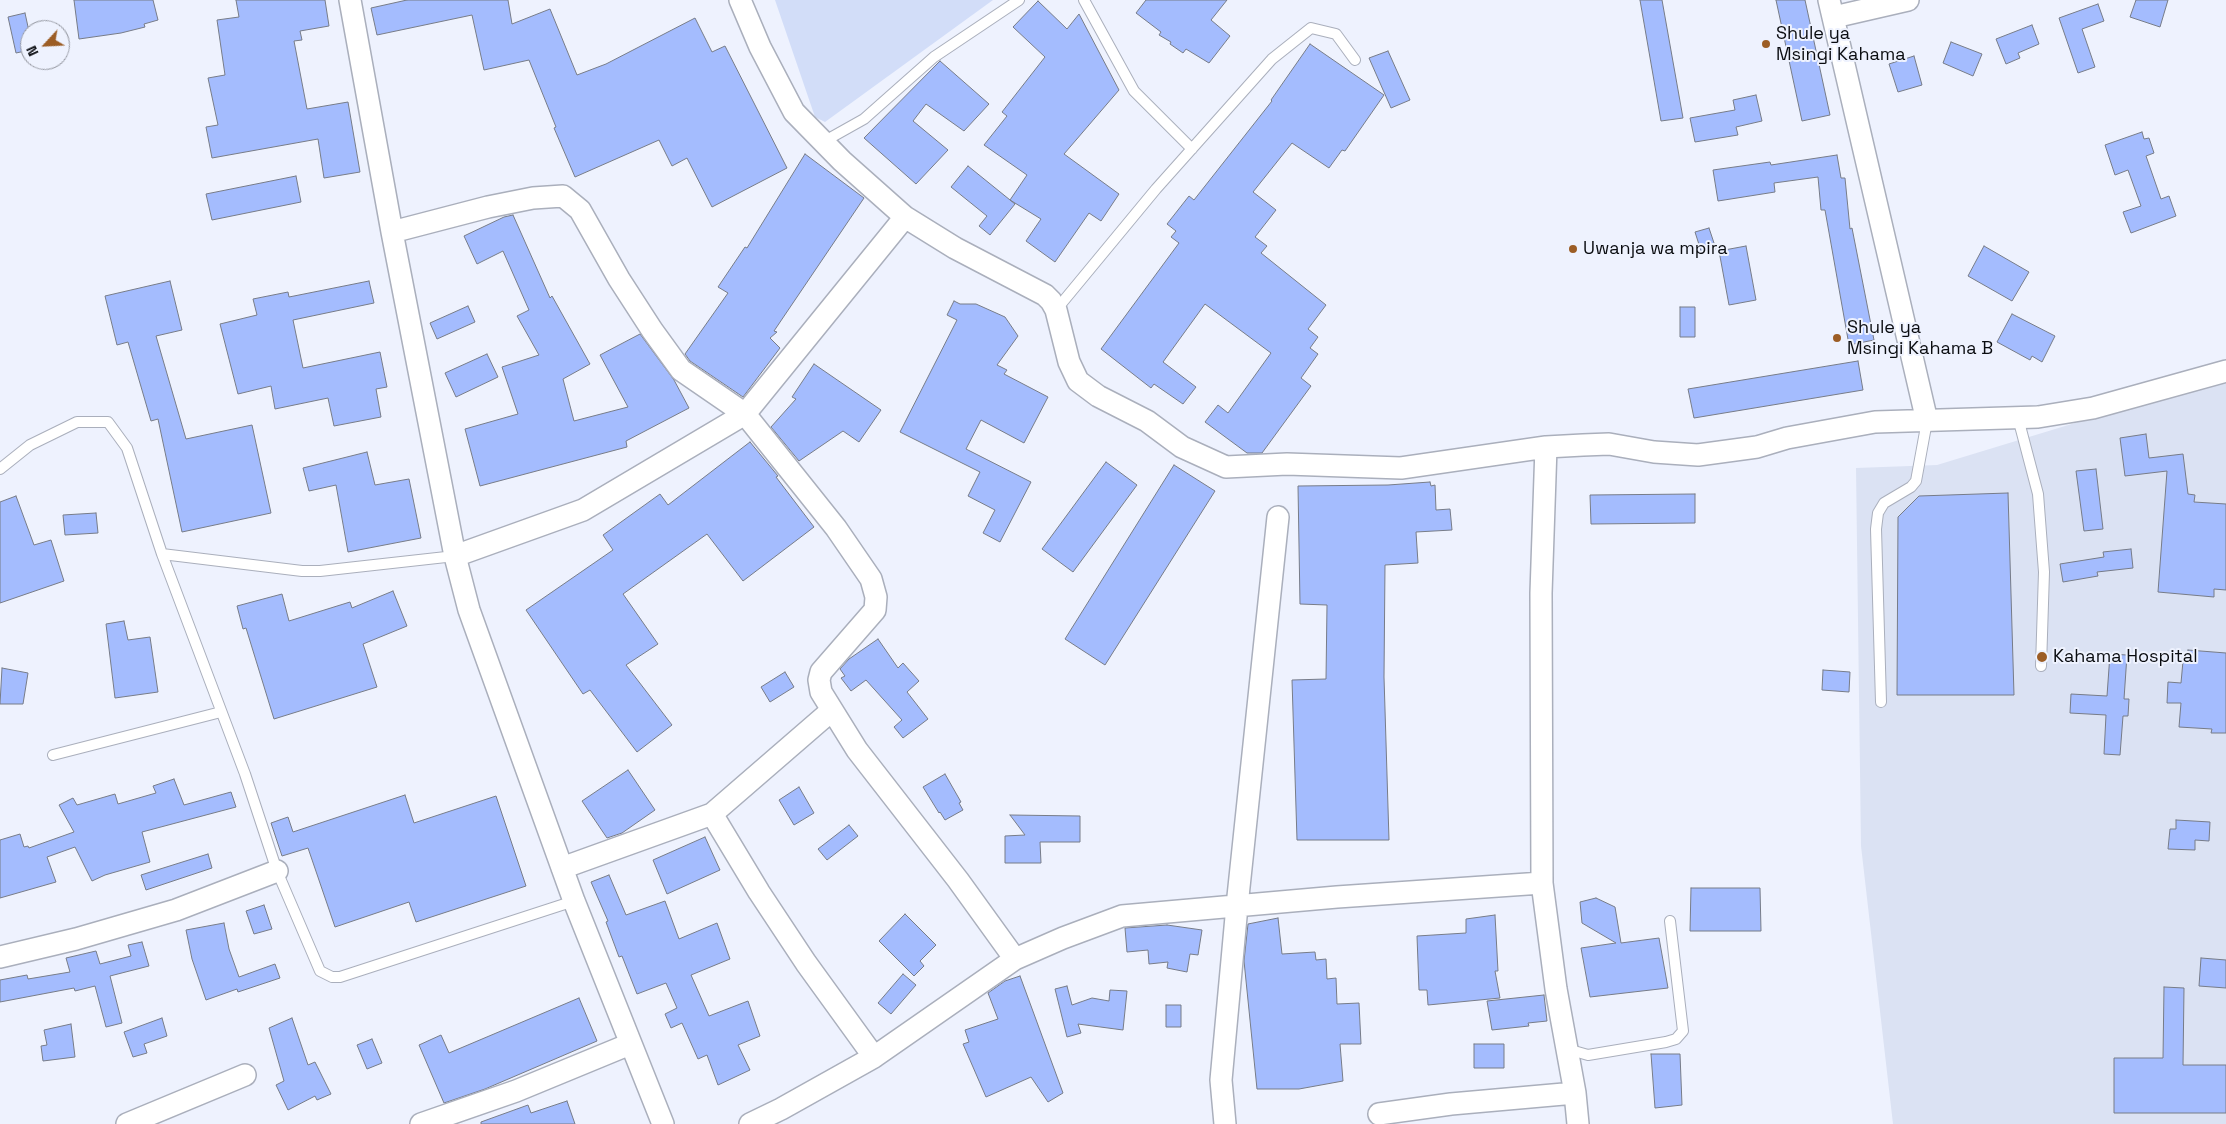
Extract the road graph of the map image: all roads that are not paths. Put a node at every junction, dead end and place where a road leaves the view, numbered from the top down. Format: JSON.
{"nodes":[{"id":1,"x":350,"y":0,"type":"edge"},
{"id":2,"x":740,"y":0,"type":"edge"},
{"id":3,"x":1019,"y":0,"type":"edge"},
{"id":4,"x":1084,"y":0,"type":"edge"},
{"id":5,"x":1908,"y":0,"type":"edge"},
{"id":6,"x":1831,"y":8,"type":"edge"},
{"id":7,"x":1355,"y":60,"type":"dead end"},
{"id":8,"x":823,"y":142,"type":"junction"},
{"id":9,"x":1192,"y":149,"type":"junction"},
{"id":10,"x":905,"y":217,"type":"junction"},
{"id":11,"x":392,"y":232,"type":"junction"},
{"id":12,"x":1056,"y":310,"type":"junction"},
{"id":13,"x":2226,"y":371,"type":"edge"},
{"id":14,"x":745,"y":414,"type":"junction"},
{"id":15,"x":2018,"y":418,"type":"junction"},
{"id":16,"x":1927,"y":422,"type":"junction"},
{"id":17,"x":1546,"y":447,"type":"junction"},
{"id":18,"x":0,"y":469,"type":"edge"},
{"id":19,"x":1278,"y":518,"type":"dead end"},
{"id":20,"x":162,"y":554,"type":"junction"},
{"id":21,"x":455,"y":556,"type":"junction"},
{"id":22,"x":2041,"y":666,"type":"dead end"},
{"id":23,"x":1880,"y":702,"type":"dead end"},
{"id":24,"x":831,"y":711,"type":"junction"},
{"id":25,"x":221,"y":712,"type":"junction"},
{"id":26,"x":53,"y":755,"type":"dead end"},
{"id":27,"x":712,"y":814,"type":"junction"},
{"id":28,"x":562,"y":868,"type":"junction"},
{"id":29,"x":277,"y":871,"type":"junction"},
{"id":30,"x":1542,"y":882,"type":"junction"},
{"id":31,"x":574,"y":901,"type":"junction"},
{"id":32,"x":1237,"y":906,"type":"junction"},
{"id":33,"x":1670,"y":921,"type":"dead end"},
{"id":34,"x":0,"y":957,"type":"edge"},
{"id":35,"x":1015,"y":959,"type":"junction"},
{"id":36,"x":630,"y":1044,"type":"junction"},
{"id":37,"x":1567,"y":1049,"type":"junction"},
{"id":38,"x":874,"y":1057,"type":"junction"},
{"id":39,"x":245,"y":1075,"type":"dead end"},
{"id":40,"x":1575,"y":1093,"type":"junction"},
{"id":41,"x":1379,"y":1114,"type":"dead end"},
{"id":42,"x":127,"y":1124,"type":"edge"},
{"id":43,"x":421,"y":1124,"type":"edge"},
{"id":44,"x":663,"y":1124,"type":"edge"},
{"id":45,"x":750,"y":1124,"type":"edge"},
{"id":46,"x":1225,"y":1124,"type":"edge"},
{"id":47,"x":1578,"y":1124,"type":"edge"}],
"edges":[{"from":1,"to":11,"type":"street"},
{"from":2,"to":8,"type":"street"},
{"from":3,"to":8,"type":"lane"},
{"from":4,"to":9,"type":"lane"},
{"from":5,"to":6,"type":"street"},
{"from":6,"to":16,"type":"street"},
{"from":7,"to":9,"type":"lane"},
{"from":8,"to":10,"type":"street"},
{"from":9,"to":12,"type":"lane"},
{"from":10,"to":12,"type":"street"},
{"from":10,"to":14,"type":"street"},
{"from":11,"to":14,"type":"street"},
{"from":11,"to":21,"type":"street"},
{"from":12,"to":17,"type":"street"},
{"from":13,"to":15,"type":"street"},
{"from":14,"to":21,"type":"street"},
{"from":14,"to":24,"type":"street"},
{"from":15,"to":16,"type":"street"},
{"from":15,"to":22,"type":"lane"},
{"from":16,"to":17,"type":"street"},
{"from":16,"to":23,"type":"lane"},
{"from":17,"to":30,"type":"street"},
{"from":18,"to":20,"type":"lane"},
{"from":19,"to":32,"type":"street"},
{"from":20,"to":21,"type":"lane"},
{"from":20,"to":25,"type":"lane"},
{"from":21,"to":28,"type":"street"},
{"from":24,"to":27,"type":"street"},
{"from":24,"to":35,"type":"street"},
{"from":25,"to":26,"type":"lane"},
{"from":25,"to":29,"type":"lane"},
{"from":27,"to":28,"type":"street"},
{"from":27,"to":38,"type":"street"},
{"from":28,"to":31,"type":"street"},
{"from":29,"to":31,"type":"lane"},
{"from":29,"to":34,"type":"street"},
{"from":30,"to":32,"type":"street"},
{"from":30,"to":37,"type":"street"},
{"from":31,"to":36,"type":"street"},
{"from":32,"to":35,"type":"street"},
{"from":32,"to":46,"type":"street"},
{"from":33,"to":37,"type":"lane"},
{"from":35,"to":38,"type":"street"},
{"from":36,"to":43,"type":"street"},
{"from":36,"to":44,"type":"street"},
{"from":37,"to":40,"type":"street"},
{"from":38,"to":45,"type":"street"},
{"from":39,"to":42,"type":"street"},
{"from":40,"to":41,"type":"street"},
{"from":40,"to":47,"type":"street"}]}
